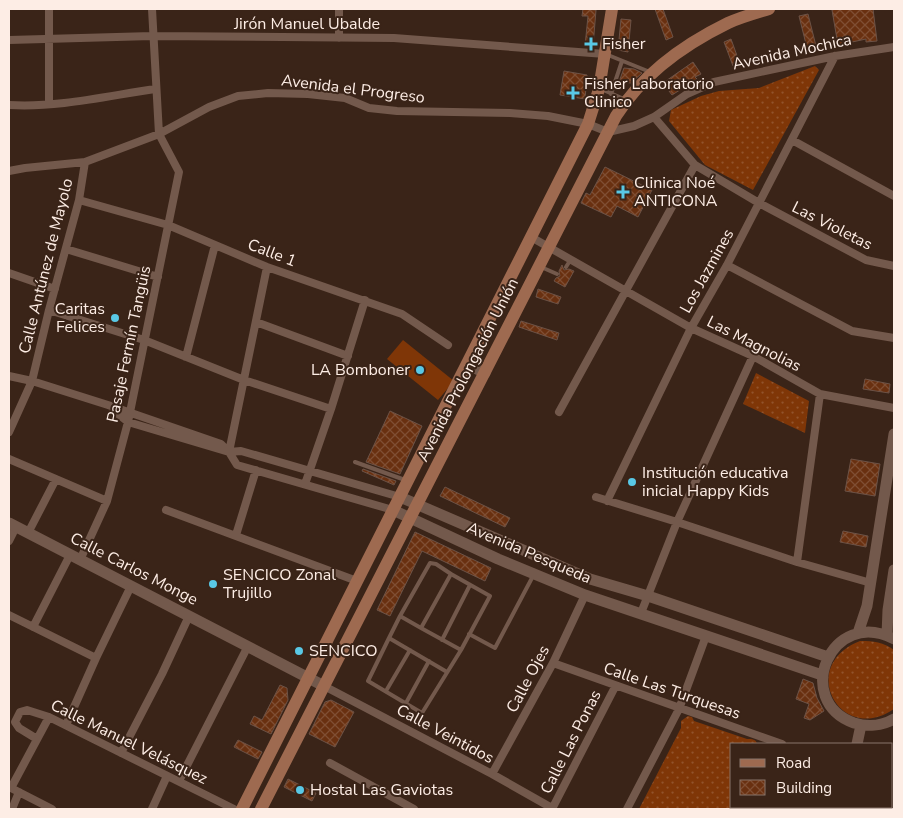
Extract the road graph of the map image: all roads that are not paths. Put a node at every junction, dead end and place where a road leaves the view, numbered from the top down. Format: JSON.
{"nodes":[{"id":1,"x":49,"y":9,"type":"edge"},
{"id":2,"x":152,"y":9,"type":"edge"},
{"id":3,"x":339,"y":9,"type":"edge"},
{"id":4,"x":612,"y":9,"type":"edge"},
{"id":5,"x":769,"y":9,"type":"edge"},
{"id":6,"x":152,"y":36,"type":"junction"},
{"id":7,"x":339,"y":38,"type":"junction"},
{"id":8,"x":9,"y":40,"type":"edge"},
{"id":9,"x":49,"y":40,"type":"junction"},
{"id":10,"x":894,"y":47,"type":"edge"},
{"id":11,"x":605,"y":54,"type":"junction"},
{"id":12,"x":835,"y":56,"type":"junction"},
{"id":13,"x":622,"y":61,"type":"junction"},
{"id":14,"x":652,"y":72,"type":"junction"},
{"id":15,"x":599,"y":88,"type":"junction"},
{"id":16,"x":155,"y":89,"type":"junction"},
{"id":17,"x":612,"y":94,"type":"junction"},
{"id":18,"x":626,"y":100,"type":"junction"},
{"id":19,"x":49,"y":103,"type":"junction"},
{"id":20,"x":9,"y":105,"type":"edge"},
{"id":21,"x":654,"y":117,"type":"junction"},
{"id":22,"x":588,"y":124,"type":"junction"},
{"id":23,"x":608,"y":132,"type":"junction"},
{"id":24,"x":159,"y":134,"type":"junction"},
{"id":25,"x":792,"y":140,"type":"junction"},
{"id":26,"x":85,"y":162,"type":"junction"},
{"id":27,"x":695,"y":165,"type":"junction"},
{"id":28,"x":9,"y":171,"type":"edge"},
{"id":29,"x":894,"y":196,"type":"edge"},
{"id":30,"x":80,"y":200,"type":"junction"},
{"id":31,"x":759,"y":203,"type":"junction"},
{"id":32,"x":168,"y":225,"type":"junction"},
{"id":33,"x":531,"y":237,"type":"junction"},
{"id":34,"x":215,"y":245,"type":"junction"},
{"id":35,"x":549,"y":246,"type":"junction"},
{"id":36,"x":66,"y":249,"type":"junction"},
{"id":37,"x":570,"y":259,"type":"junction"},
{"id":38,"x":727,"y":265,"type":"junction"},
{"id":39,"x":540,"y":266,"type":"junction"},
{"id":40,"x":894,"y":266,"type":"edge"},
{"id":41,"x":566,"y":267,"type":"dead end"},
{"id":42,"x":267,"y":268,"type":"junction"},
{"id":43,"x":9,"y":273,"type":"edge"},
{"id":44,"x":557,"y":274,"type":"dead end"},
{"id":45,"x":158,"y":277,"type":"junction"},
{"id":46,"x":55,"y":289,"type":"junction"},
{"id":47,"x":626,"y":290,"type":"junction"},
{"id":48,"x":365,"y":300,"type":"junction"},
{"id":49,"x":49,"y":310,"type":"junction"},
{"id":50,"x":256,"y":322,"type":"junction"},
{"id":51,"x":691,"y":328,"type":"junction"},
{"id":52,"x":894,"y":338,"type":"edge"},
{"id":53,"x":144,"y":340,"type":"junction"},
{"id":54,"x":448,"y":346,"type":"dead end"},
{"id":55,"x":348,"y":356,"type":"junction"},
{"id":56,"x":753,"y":356,"type":"junction"},
{"id":57,"x":186,"y":357,"type":"junction"},
{"id":58,"x":467,"y":364,"type":"junction"},
{"id":59,"x":485,"y":373,"type":"junction"},
{"id":60,"x":9,"y":376,"type":"edge"},
{"id":61,"x":244,"y":380,"type":"junction"},
{"id":62,"x":32,"y":381,"type":"junction"},
{"id":63,"x":820,"y":394,"type":"junction"},
{"id":64,"x":108,"y":406,"type":"junction"},
{"id":65,"x":894,"y":408,"type":"edge"},
{"id":66,"x":331,"y":409,"type":"junction"},
{"id":67,"x":559,"y":412,"type":"dead end"},
{"id":68,"x":130,"y":413,"type":"junction"},
{"id":69,"x":128,"y":422,"type":"junction"},
{"id":70,"x":9,"y":432,"type":"edge"},
{"id":71,"x":894,"y":434,"type":"edge"},
{"id":72,"x":229,"y":452,"type":"junction"},
{"id":73,"x":9,"y":459,"type":"edge"},
{"id":74,"x":355,"y":462,"type":"dead end"},
{"id":75,"x":256,"y":470,"type":"junction"},
{"id":76,"x":310,"y":471,"type":"junction"},
{"id":77,"x":56,"y":479,"type":"junction"},
{"id":78,"x":408,"y":481,"type":"junction"},
{"id":79,"x":305,"y":484,"type":"junction"},
{"id":80,"x":400,"y":496,"type":"junction"},
{"id":81,"x":596,"y":497,"type":"dead end"},
{"id":82,"x":107,"y":501,"type":"junction"},
{"id":83,"x":607,"y":501,"type":"junction"},
{"id":84,"x":418,"y":503,"type":"junction"},
{"id":85,"x":166,"y":510,"type":"dead end"},
{"id":86,"x":393,"y":510,"type":"junction"},
{"id":87,"x":410,"y":518,"type":"junction"},
{"id":88,"x":677,"y":522,"type":"junction"},
{"id":89,"x":13,"y":525,"type":"edge"},
{"id":90,"x":28,"y":533,"type":"junction"},
{"id":91,"x":236,"y":536,"type":"junction"},
{"id":92,"x":9,"y":541,"type":"edge"},
{"id":93,"x":506,"y":544,"type":"junction"},
{"id":94,"x":75,"y":557,"type":"junction"},
{"id":95,"x":498,"y":559,"type":"junction"},
{"id":96,"x":797,"y":562,"type":"junction"},
{"id":97,"x":894,"y":570,"type":"edge"},
{"id":98,"x":451,"y":574,"type":"junction"},
{"id":99,"x":534,"y":574,"type":"junction"},
{"id":100,"x":357,"y":581,"type":"junction"},
{"id":101,"x":871,"y":583,"type":"junction"},
{"id":102,"x":470,"y":585,"type":"junction"},
{"id":103,"x":131,"y":586,"type":"junction"},
{"id":104,"x":585,"y":595,"type":"junction"},
{"id":105,"x":648,"y":596,"type":"junction"},
{"id":106,"x":641,"y":613,"type":"junction"},
{"id":107,"x":9,"y":615,"type":"edge"},
{"id":108,"x":189,"y":616,"type":"junction"},
{"id":109,"x":400,"y":616,"type":"junction"},
{"id":110,"x":33,"y":627,"type":"junction"},
{"id":111,"x":421,"y":628,"type":"junction"},
{"id":112,"x":858,"y":633,"type":"junction"},
{"id":113,"x":469,"y":634,"type":"junction"},
{"id":114,"x":706,"y":636,"type":"junction"},
{"id":115,"x":891,"y":637,"type":"edge"},
{"id":116,"x":389,"y":638,"type":"junction"},
{"id":117,"x":442,"y":640,"type":"junction"},
{"id":118,"x":248,"y":646,"type":"junction"},
{"id":119,"x":410,"y":650,"type":"junction"},
{"id":120,"x":461,"y":650,"type":"junction"},
{"id":121,"x":96,"y":658,"type":"junction"},
{"id":122,"x":828,"y":658,"type":"junction"},
{"id":123,"x":318,"y":659,"type":"junction"},
{"id":124,"x":429,"y":661,"type":"junction"},
{"id":125,"x":553,"y":664,"type":"junction"},
{"id":126,"x":292,"y":669,"type":"junction"},
{"id":127,"x":448,"y":672,"type":"junction"},
{"id":128,"x":822,"y":676,"type":"junction"},
{"id":129,"x":308,"y":677,"type":"junction"},
{"id":130,"x":324,"y":686,"type":"junction"},
{"id":131,"x":615,"y":687,"type":"junction"},
{"id":132,"x":386,"y":692,"type":"junction"},
{"id":133,"x":406,"y":703,"type":"junction"},
{"id":134,"x":679,"y":709,"type":"junction"},
{"id":135,"x":49,"y":716,"type":"junction"},
{"id":136,"x":894,"y":719,"type":"edge"},
{"id":137,"x":66,"y":725,"type":"junction"},
{"id":138,"x":861,"y":725,"type":"junction"},
{"id":139,"x":37,"y":739,"type":"junction"},
{"id":140,"x":764,"y":741,"type":"edge"},
{"id":141,"x":857,"y":743,"type":"edge"},
{"id":142,"x":121,"y":753,"type":"junction"},
{"id":143,"x":330,"y":762,"type":"dead end"},
{"id":144,"x":492,"y":774,"type":"junction"},
{"id":145,"x":167,"y":776,"type":"junction"},
{"id":146,"x":179,"y":782,"type":"junction"},
{"id":147,"x":10,"y":787,"type":"edge"},
{"id":148,"x":19,"y":792,"type":"junction"},
{"id":149,"x":12,"y":809,"type":"edge"},
{"id":150,"x":52,"y":809,"type":"edge"},
{"id":151,"x":152,"y":809,"type":"edge"},
{"id":152,"x":234,"y":809,"type":"edge"},
{"id":153,"x":242,"y":809,"type":"edge"},
{"id":154,"x":261,"y":809,"type":"edge"},
{"id":155,"x":414,"y":809,"type":"edge"},
{"id":156,"x":552,"y":809,"type":"edge"},
{"id":157,"x":627,"y":809,"type":"edge"}],
"edges":[{"from":1,"to":9,"type":"street"},
{"from":2,"to":6,"type":"street"},
{"from":3,"to":7,"type":"street"},
{"from":4,"to":11,"type":"main road","name":"Avenida Prolongación Unión"},
{"from":5,"to":14,"type":"main road","name":"Avenida Prolongación Unión"},
{"from":6,"to":7,"type":"street","name":"Jirón Manuel Ubalde"},
{"from":6,"to":9,"type":"street","name":"Jirón Manuel Ubalde"},
{"from":6,"to":16,"type":"street"},
{"from":7,"to":11,"type":"street","name":"Jirón Manuel Ubalde"},
{"from":8,"to":9,"type":"street","name":"Jirón Manuel Ubalde"},
{"from":9,"to":19,"type":"street"},
{"from":10,"to":12,"type":"street","name":"Avenida Mochica"},
{"from":11,"to":13,"type":"lane"},
{"from":11,"to":15,"type":"main road","name":"Avenida Prolongación Unión"},
{"from":12,"to":21,"type":"street","name":"Avenida Mochica"},
{"from":12,"to":25,"type":"street","name":"Los Jazmines"},
{"from":13,"to":14,"type":"lane"},
{"from":13,"to":17,"type":"lane"},
{"from":14,"to":18,"type":"main road","name":"Avenida Prolongación Unión"},
{"from":15,"to":17,"type":"lane"},
{"from":15,"to":22,"type":"main road","name":"Avenida Prolongación Unión"},
{"from":16,"to":19,"type":"street"},
{"from":16,"to":24,"type":"street"},
{"from":17,"to":18,"type":"lane"},
{"from":18,"to":23,"type":"main road","name":"Avenida Prolongación Unión"},
{"from":19,"to":20,"type":"street"},
{"from":21,"to":23,"type":"street","name":"Avenida Mochica"},
{"from":21,"to":27,"type":"street","name":"Las Violetas"},
{"from":22,"to":23,"type":"street"},
{"from":22,"to":24,"type":"street","name":"Avenida el Progreso"},
{"from":22,"to":33,"type":"main road","name":"Avenida Prolongación Unión"},
{"from":23,"to":35,"type":"main road","name":"Avenida Prolongación Unión"},
{"from":24,"to":26,"type":"street","name":"Avenida el Progreso"},
{"from":24,"to":32,"type":"street","name":"Pasaje Fermín Tangüis"},
{"from":25,"to":29,"type":"street"},
{"from":25,"to":31,"type":"street","name":"Los Jazmines"},
{"from":26,"to":28,"type":"street","name":"Avenida el Progreso"},
{"from":26,"to":30,"type":"street","name":"Calle Antúnez de Mayolo"},
{"from":27,"to":31,"type":"street","name":"Las Violetas"},
{"from":27,"to":47,"type":"street"},
{"from":30,"to":32,"type":"street","name":"Calle 1"},
{"from":30,"to":36,"type":"street","name":"Calle Antúnez de Mayolo"},
{"from":31,"to":38,"type":"street","name":"Los Jazmines"},
{"from":31,"to":40,"type":"street","name":"Las Violetas"},
{"from":32,"to":34,"type":"street","name":"Calle 1"},
{"from":32,"to":45,"type":"street","name":"Pasaje Fermín Tangüis"},
{"from":33,"to":35,"type":"street","name":"Las Magnolias"},
{"from":33,"to":58,"type":"main road","name":"Avenida Prolongación Unión"},
{"from":34,"to":42,"type":"street","name":"Calle 1"},
{"from":34,"to":57,"type":"street"},
{"from":35,"to":37,"type":"street","name":"Las Magnolias"},
{"from":35,"to":39,"type":"main road","name":"Avenida Prolongación Unión"},
{"from":36,"to":45,"type":"street"},
{"from":36,"to":46,"type":"street","name":"Calle Antúnez de Mayolo"},
{"from":37,"to":41,"type":"lane"},
{"from":37,"to":47,"type":"street","name":"Las Magnolias"},
{"from":38,"to":51,"type":"street","name":"Los Jazmines"},
{"from":38,"to":52,"type":"street"},
{"from":39,"to":44,"type":"lane"},
{"from":39,"to":59,"type":"main road","name":"Avenida Prolongación Unión"},
{"from":42,"to":48,"type":"street","name":"Calle 1"},
{"from":42,"to":50,"type":"street"},
{"from":43,"to":46,"type":"street"},
{"from":45,"to":53,"type":"street","name":"Pasaje Fermín Tangüis"},
{"from":46,"to":49,"type":"street","name":"Calle Antúnez de Mayolo"},
{"from":47,"to":51,"type":"street","name":"Las Magnolias"},
{"from":47,"to":67,"type":"street"},
{"from":48,"to":54,"type":"street","name":"Calle 1"},
{"from":48,"to":55,"type":"street"},
{"from":49,"to":53,"type":"street"},
{"from":49,"to":62,"type":"street","name":"Calle Antúnez de Mayolo"},
{"from":50,"to":55,"type":"street"},
{"from":50,"to":61,"type":"street"},
{"from":51,"to":56,"type":"street","name":"Las Magnolias"},
{"from":51,"to":83,"type":"street","name":"Los Jazmines"},
{"from":53,"to":57,"type":"street"},
{"from":53,"to":68,"type":"street","name":"Pasaje Fermín Tangüis"},
{"from":55,"to":66,"type":"street"},
{"from":56,"to":63,"type":"street","name":"Las Magnolias"},
{"from":56,"to":88,"type":"street"},
{"from":57,"to":61,"type":"street"},
{"from":58,"to":59,"type":"main road"},
{"from":58,"to":78,"type":"main road","name":"Avenida Prolongación Unión"},
{"from":59,"to":84,"type":"main road","name":"Avenida Prolongación Unión"},
{"from":60,"to":62,"type":"street","name":"Avenida Pesqueda"},
{"from":61,"to":66,"type":"street"},
{"from":61,"to":72,"type":"street"},
{"from":62,"to":64,"type":"street","name":"Avenida Pesqueda"},
{"from":62,"to":70,"type":"street","name":"Calle Antúnez de Mayolo"},
{"from":63,"to":65,"type":"street","name":"Las Magnolias"},
{"from":63,"to":96,"type":"street"},
{"from":64,"to":68,"type":"street"},
{"from":64,"to":69,"type":"street","name":"Avenida Pesqueda"},
{"from":66,"to":76,"type":"street"},
{"from":68,"to":69,"type":"street","name":"Pasaje Fermín Tangüis"},
{"from":68,"to":72,"type":"street"},
{"from":69,"to":72,"type":"street","name":"Avenida Pesqueda"},
{"from":69,"to":82,"type":"street","name":"Pasaje Fermín Tangüis"},
{"from":71,"to":101,"type":"main road"},
{"from":72,"to":75,"type":"street","name":"Avenida Pesqueda"},
{"from":72,"to":76,"type":"street","name":"Avenida Pesqueda"},
{"from":73,"to":77,"type":"street"},
{"from":74,"to":78,"type":"lane"},
{"from":75,"to":79,"type":"street","name":"Avenida Pesqueda"},
{"from":75,"to":91,"type":"street"},
{"from":76,"to":79,"type":"street"},
{"from":76,"to":80,"type":"street","name":"Avenida Pesqueda"},
{"from":77,"to":82,"type":"street"},
{"from":77,"to":90,"type":"street"},
{"from":78,"to":80,"type":"main road","name":"Avenida Prolongación Unión"},
{"from":79,"to":86,"type":"street","name":"Avenida Pesqueda"},
{"from":80,"to":84,"type":"main road","name":"Avenida Pesqueda"},
{"from":80,"to":86,"type":"main road","name":"Avenida Prolongación Unión"},
{"from":81,"to":83,"type":"street"},
{"from":82,"to":94,"type":"street","name":"Pasaje Fermín Tangüis"},
{"from":83,"to":88,"type":"street"},
{"from":84,"to":87,"type":"main road","name":"Avenida Prolongación Unión"},
{"from":84,"to":93,"type":"main road","name":"Avenida Pesqueda"},
{"from":85,"to":91,"type":"street"},
{"from":86,"to":87,"type":"main road","name":"Avenida Pesqueda"},
{"from":86,"to":100,"type":"main road","name":"Avenida Prolongación Unión"},
{"from":87,"to":95,"type":"main road","name":"Avenida Pesqueda"},
{"from":87,"to":130,"type":"main road","name":"Avenida Prolongación Unión"},
{"from":88,"to":96,"type":"street"},
{"from":88,"to":105,"type":"street"},
{"from":89,"to":90,"type":"main road","name":"Calle Carlos Monge"},
{"from":89,"to":92,"type":"street"},
{"from":90,"to":94,"type":"main road","name":"Calle Carlos Monge"},
{"from":91,"to":100,"type":"street"},
{"from":93,"to":95,"type":"main road"},
{"from":93,"to":105,"type":"main road","name":"Avenida Pesqueda"},
{"from":94,"to":103,"type":"main road","name":"Calle Carlos Monge"},
{"from":94,"to":110,"type":"street","name":"Pasaje Fermín Tangüis"},
{"from":95,"to":99,"type":"main road","name":"Avenida Pesqueda"},
{"from":96,"to":101,"type":"street"},
{"from":97,"to":115,"type":"main road"},
{"from":98,"to":102,"type":"lane"},
{"from":98,"to":109,"type":"lane"},
{"from":98,"to":111,"type":"lane"},
{"from":99,"to":104,"type":"main road","name":"Avenida Pesqueda"},
{"from":99,"to":113,"type":"lane"},
{"from":100,"to":123,"type":"main road","name":"Avenida Prolongación Unión"},
{"from":101,"to":112,"type":"main road"},
{"from":102,"to":113,"type":"lane"},
{"from":102,"to":117,"type":"lane"},
{"from":103,"to":108,"type":"main road","name":"Calle Carlos Monge"},
{"from":103,"to":121,"type":"street"},
{"from":104,"to":106,"type":"main road","name":"Avenida Pesqueda"},
{"from":104,"to":125,"type":"street","name":"Calle Ojes"},
{"from":105,"to":106,"type":"street"},
{"from":105,"to":122,"type":"main road","name":"Avenida Pesqueda"},
{"from":106,"to":114,"type":"main road","name":"Avenida Pesqueda"},
{"from":107,"to":110,"type":"street"},
{"from":108,"to":118,"type":"main road","name":"Calle Carlos Monge"},
{"from":108,"to":142,"type":"street"},
{"from":109,"to":111,"type":"lane"},
{"from":109,"to":116,"type":"lane"},
{"from":110,"to":121,"type":"street"},
{"from":111,"to":117,"type":"lane"},
{"from":112,"to":115,"type":"main road"},
{"from":112,"to":122,"type":"main road"},
{"from":113,"to":120,"type":"lane"},
{"from":114,"to":128,"type":"main road","name":"Avenida Pesqueda"},
{"from":114,"to":134,"type":"street"},
{"from":116,"to":119,"type":"lane"},
{"from":116,"to":132,"type":"lane"},
{"from":117,"to":120,"type":"lane"},
{"from":118,"to":126,"type":"main road","name":"Calle Carlos Monge"},
{"from":118,"to":146,"type":"street"},
{"from":119,"to":124,"type":"lane"},
{"from":119,"to":132,"type":"lane"},
{"from":120,"to":127,"type":"lane"},
{"from":121,"to":137,"type":"street"},
{"from":122,"to":128,"type":"main road"},
{"from":123,"to":126,"type":"main road"},
{"from":123,"to":129,"type":"main road","name":"Avenida Prolongación Unión"},
{"from":124,"to":127,"type":"lane"},
{"from":124,"to":133,"type":"lane"},
{"from":125,"to":131,"type":"street","name":"Calle Las Turquesas"},
{"from":125,"to":144,"type":"street","name":"Calle Ojes"},
{"from":126,"to":129,"type":"main road","name":"Calle Carlos Monge"},
{"from":127,"to":133,"type":"lane"},
{"from":128,"to":138,"type":"main road"},
{"from":129,"to":130,"type":"main road","name":"Calle Carlos Monge"},
{"from":129,"to":153,"type":"main road","name":"Avenida Prolongación Unión"},
{"from":130,"to":144,"type":"street","name":"Calle Veintidos"},
{"from":130,"to":154,"type":"main road","name":"Avenida Prolongación Unión"},
{"from":131,"to":134,"type":"street","name":"Calle Las Turquesas"},
{"from":131,"to":156,"type":"street","name":"Calle Las Ponas"},
{"from":132,"to":133,"type":"lane"},
{"from":134,"to":140,"type":"street","name":"Calle Las Turquesas"},
{"from":134,"to":157,"type":"street"},
{"from":135,"to":137,"type":"street","name":"Calle Manuel Velásquez"},
{"from":135,"to":139,"type":"street"},
{"from":135,"to":139,"type":"street","name":"Calle Manuel Velásquez"},
{"from":136,"to":138,"type":"main road"},
{"from":137,"to":142,"type":"street","name":"Calle Manuel Velásquez"},
{"from":138,"to":141,"type":"main road"},
{"from":139,"to":147,"type":"street"},
{"from":142,"to":145,"type":"street","name":"Calle Manuel Velásquez"},
{"from":143,"to":155,"type":"street"},
{"from":144,"to":156,"type":"street","name":"Calle Veintidos"},
{"from":145,"to":146,"type":"street","name":"Calle Manuel Velásquez"},
{"from":145,"to":151,"type":"street"},
{"from":146,"to":152,"type":"street","name":"Calle Manuel Velásquez"},
{"from":147,"to":148,"type":"street"},
{"from":148,"to":149,"type":"street"},
{"from":148,"to":150,"type":"street"}]}
